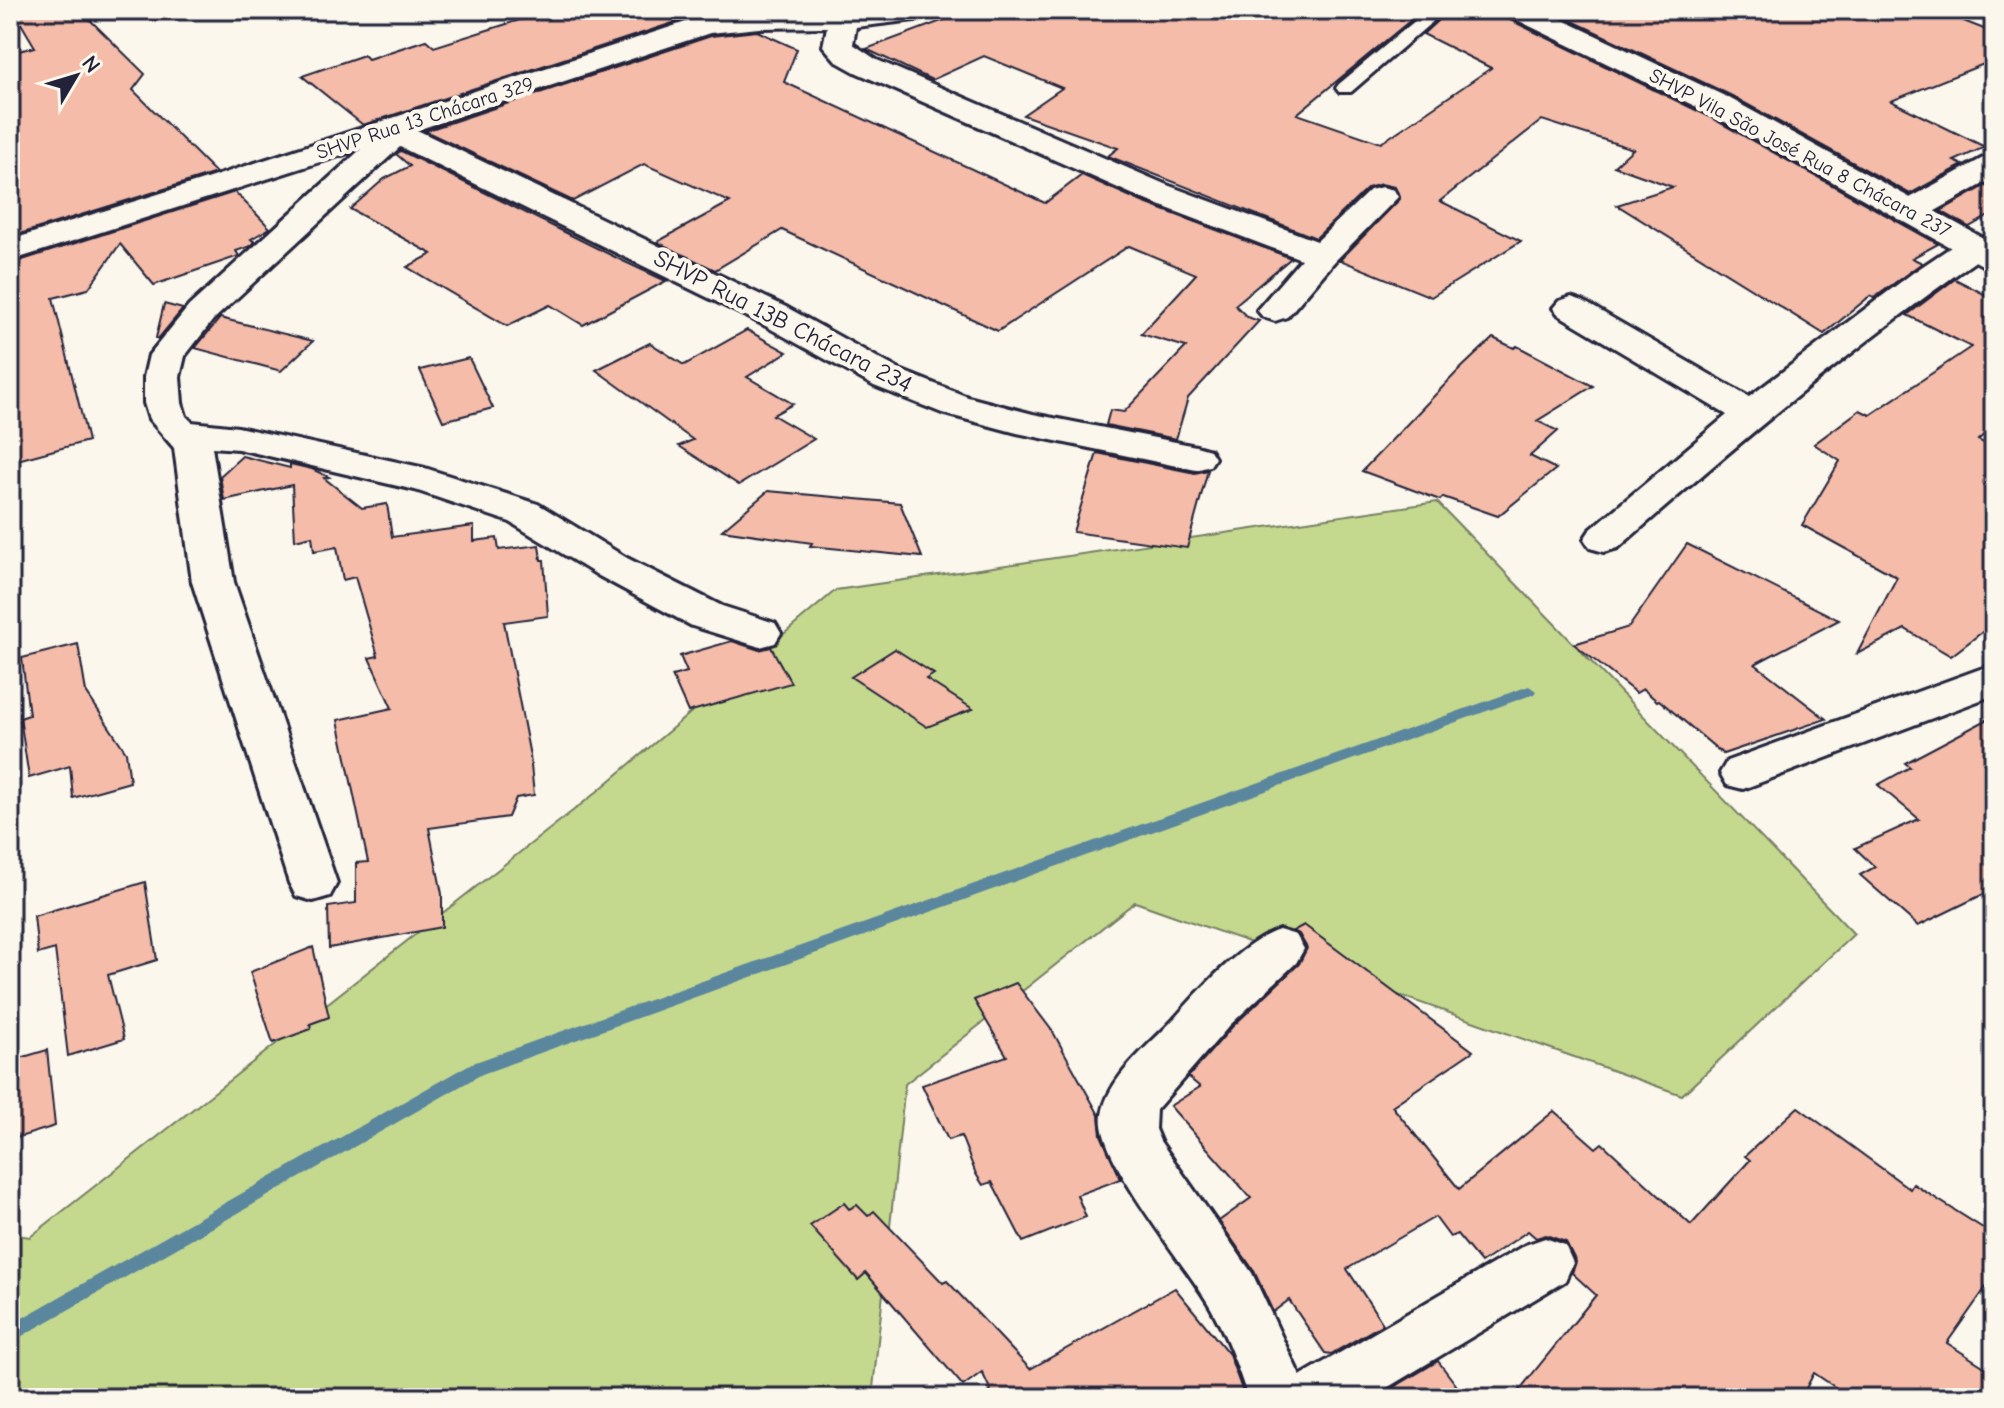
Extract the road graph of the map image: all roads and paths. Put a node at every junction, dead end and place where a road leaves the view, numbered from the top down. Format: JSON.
{"nodes":[{"id":1,"x":923,"y":10,"type":"edge"},
{"id":2,"x":1438,"y":10,"type":"edge"},
{"id":3,"x":1519,"y":10,"type":"edge"},
{"id":4,"x":845,"y":19,"type":"junction"},
{"id":5,"x":1345,"y":88,"type":"dead end"},
{"id":6,"x":394,"y":130,"type":"junction"},
{"id":7,"x":1994,"y":165,"type":"edge"},
{"id":8,"x":1382,"y":197,"type":"dead end"},
{"id":9,"x":1909,"y":212,"type":"junction"},
{"id":10,"x":10,"y":251,"type":"edge"},
{"id":11,"x":1984,"y":252,"type":"edge"},
{"id":12,"x":1322,"y":255,"type":"junction"},
{"id":13,"x":1571,"y":308,"type":"dead end"},
{"id":14,"x":1275,"y":310,"type":"dead end"},
{"id":15,"x":1750,"y":413,"type":"junction"},
{"id":16,"x":184,"y":433,"type":"junction"},
{"id":17,"x":1196,"y":458,"type":"dead end"},
{"id":18,"x":1604,"y":539,"type":"dead end"},
{"id":19,"x":760,"y":633,"type":"dead end"},
{"id":20,"x":1994,"y":679,"type":"edge"},
{"id":21,"x":1743,"y":773,"type":"dead end"},
{"id":22,"x":313,"y":883,"type":"dead end"},
{"id":23,"x":1279,"y":949,"type":"dead end"},
{"id":24,"x":1545,"y":1263,"type":"dead end"},
{"id":25,"x":1278,"y":1398,"type":"edge"},
{"id":26,"x":1316,"y":1398,"type":"edge"}],
"edges":[{"from":1,"to":4,"type":"street","name":"SHVP Rua 13 Chácara 329"},
{"from":2,"to":5,"type":"lane"},
{"from":3,"to":9,"type":"street","name":"SHVP Vila São José Rua 8 Chácara 237"},
{"from":4,"to":6,"type":"street","name":"SHVP Rua 13 Chácara 329"},
{"from":4,"to":12,"type":"street"},
{"from":6,"to":10,"type":"street","name":"SHVP Rua 13 Chácara 329"},
{"from":6,"to":16,"type":"street"},
{"from":6,"to":17,"type":"street","name":"SHVP Rua 13B Chácara 234"},
{"from":7,"to":9,"type":"street"},
{"from":8,"to":12,"type":"street"},
{"from":9,"to":11,"type":"street","name":"SHVP Vila São José Rua 8 Chácara 237"},
{"from":11,"to":15,"type":"street"},
{"from":12,"to":14,"type":"street"},
{"from":13,"to":15,"type":"street"},
{"from":15,"to":18,"type":"street"},
{"from":16,"to":19,"type":"street"},
{"from":16,"to":22,"type":"street"},
{"from":20,"to":21,"type":"street"},
{"from":23,"to":25,"type":"street"},
{"from":24,"to":26,"type":"street"}]}
